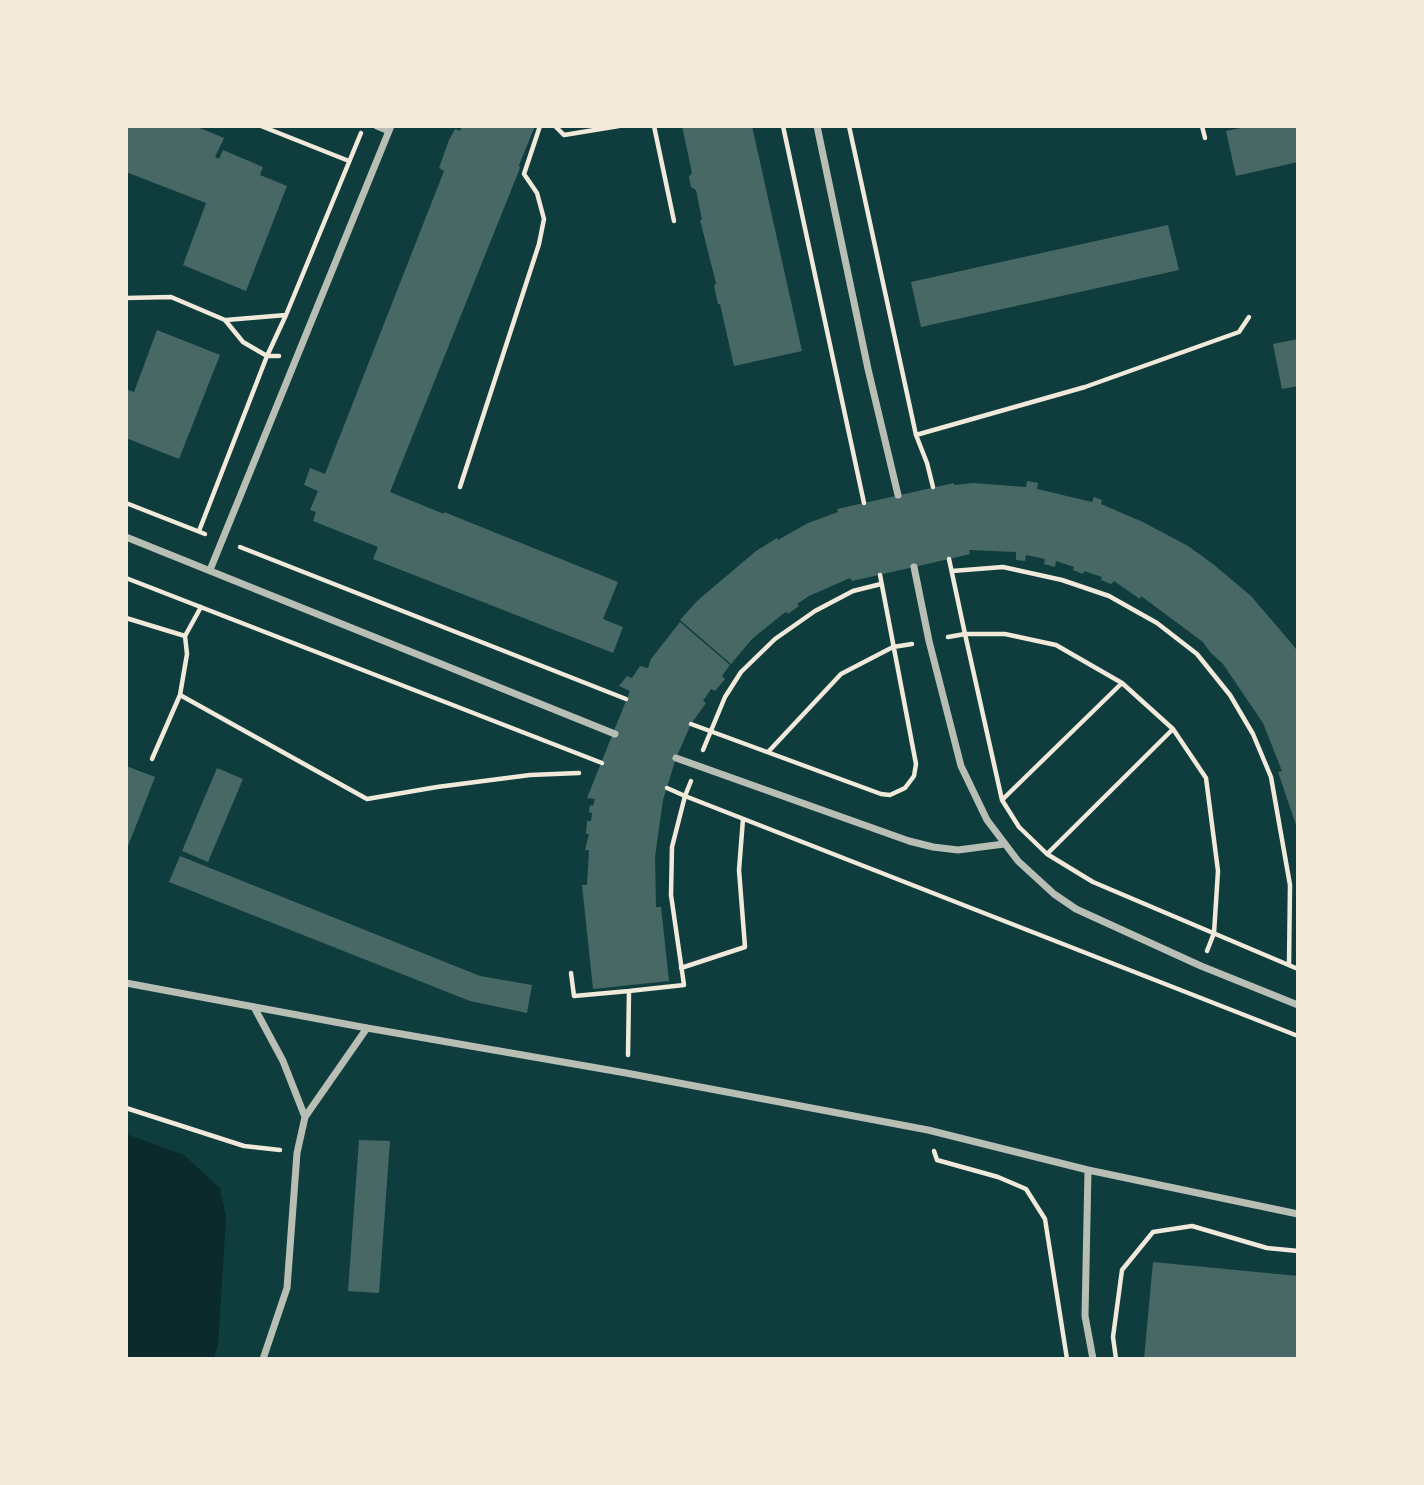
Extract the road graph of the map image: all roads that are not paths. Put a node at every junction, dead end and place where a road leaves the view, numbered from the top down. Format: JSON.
{"nodes":[{"id":1,"x":377,"y":126,"type":"edge"},
{"id":2,"x":817,"y":126,"type":"edge"},
{"id":3,"x":390,"y":128,"type":"edge"},
{"id":4,"x":898,"y":495,"type":"dead end"},
{"id":5,"x":126,"y":537,"type":"edge"},
{"id":6,"x":914,"y":567,"type":"dead end"},
{"id":7,"x":210,"y":570,"type":"junction"},
{"id":8,"x":615,"y":734,"type":"dead end"},
{"id":9,"x":676,"y":758,"type":"dead end"},
{"id":10,"x":1004,"y":844,"type":"junction"},
{"id":11,"x":126,"y":983,"type":"edge"},
{"id":12,"x":1298,"y":1005,"type":"edge"},
{"id":13,"x":254,"y":1007,"type":"junction"},
{"id":14,"x":367,"y":1028,"type":"junction"},
{"id":15,"x":305,"y":1117,"type":"junction"},
{"id":16,"x":1088,"y":1170,"type":"junction"},
{"id":17,"x":1298,"y":1214,"type":"edge"},
{"id":18,"x":263,"y":1359,"type":"edge"},
{"id":19,"x":1093,"y":1359,"type":"edge"}],
"edges":[{"from":1,"to":3,"type":"street"},
{"from":2,"to":4,"type":"street"},
{"from":3,"to":7,"type":"street"},
{"from":5,"to":7,"type":"street"},
{"from":6,"to":10,"type":"street"},
{"from":7,"to":8,"type":"street"},
{"from":9,"to":10,"type":"street"},
{"from":10,"to":12,"type":"street"},
{"from":11,"to":13,"type":"street"},
{"from":13,"to":14,"type":"street"},
{"from":13,"to":15,"type":"street"},
{"from":14,"to":15,"type":"street"},
{"from":14,"to":16,"type":"street"},
{"from":15,"to":18,"type":"street"},
{"from":16,"to":17,"type":"street"},
{"from":16,"to":19,"type":"street"}]}
